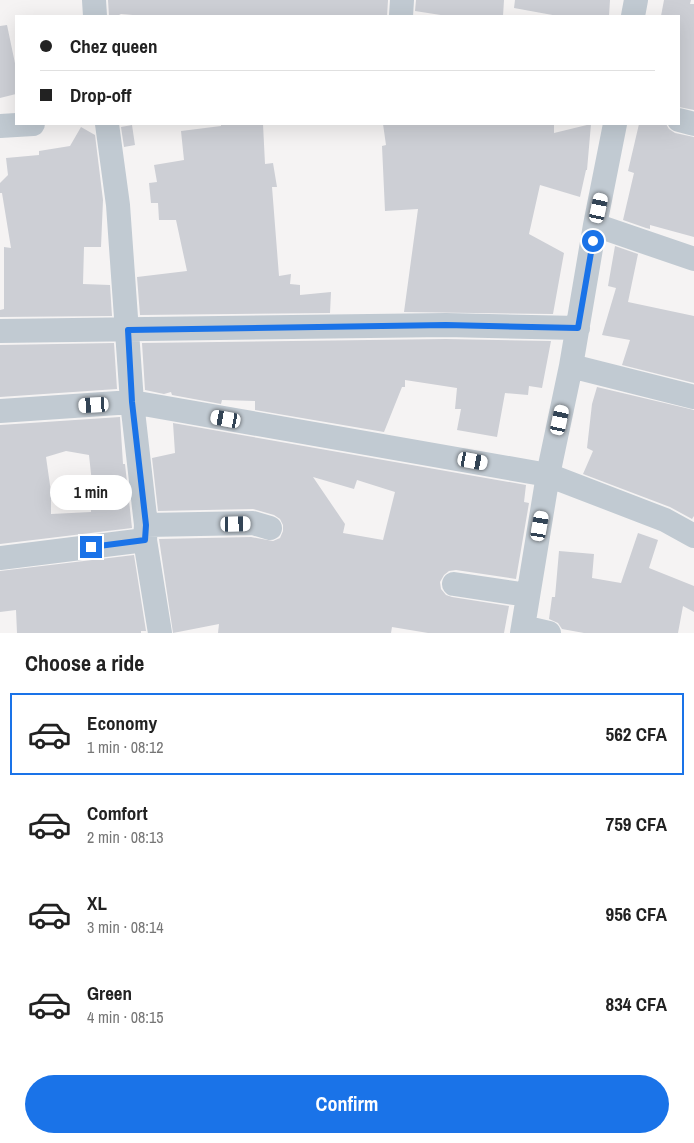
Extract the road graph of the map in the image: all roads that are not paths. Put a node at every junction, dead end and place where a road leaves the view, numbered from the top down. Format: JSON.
{"nodes":[{"id":1,"x":94,"y":0,"type":"edge"},
{"id":2,"x":402,"y":0,"type":"edge"},
{"id":3,"x":636,"y":0,"type":"edge"},
{"id":4,"x":96,"y":15,"type":"edge"},
{"id":5,"x":401,"y":15,"type":"edge"},
{"id":6,"x":634,"y":15,"type":"edge"},
{"id":7,"x":680,"y":120,"type":"edge"},
{"id":8,"x":694,"y":124,"type":"edge"},
{"id":9,"x":16,"y":125,"type":"edge"},
{"id":10,"x":107,"y":125,"type":"edge"},
{"id":11,"x":616,"y":125,"type":"edge"},
{"id":12,"x":0,"y":126,"type":"edge"},
{"id":13,"x":595,"y":225,"type":"junction"},
{"id":14,"x":694,"y":259,"type":"edge"},
{"id":15,"x":578,"y":328,"type":"junction"},
{"id":16,"x":128,"y":330,"type":"junction"},
{"id":17,"x":0,"y":331,"type":"edge"},
{"id":18,"x":571,"y":366,"type":"junction"},
{"id":19,"x":694,"y":397,"type":"edge"},
{"id":20,"x":132,"y":402,"type":"junction"},
{"id":21,"x":0,"y":411,"type":"edge"},
{"id":22,"x":548,"y":474,"type":"junction"},
{"id":23,"x":270,"y":528,"type":"dead end"},
{"id":24,"x":146,"y":533,"type":"junction"},
{"id":25,"x":694,"y":536,"type":"edge"},
{"id":26,"x":0,"y":558,"type":"edge"},
{"id":27,"x":454,"y":584,"type":"dead end"},
{"id":28,"x":528,"y":595,"type":"junction"},
{"id":29,"x":523,"y":630,"type":"edge"},
{"id":30,"x":160,"y":633,"type":"edge"},
{"id":31,"x":549,"y":633,"type":"edge"}],
"edges":[{"from":1,"to":4,"type":"street"},
{"from":2,"to":5,"type":"street"},
{"from":3,"to":6,"type":"street"},
{"from":7,"to":8,"type":"street"},
{"from":9,"to":12,"type":"street"},
{"from":10,"to":16,"type":"street"},
{"from":11,"to":13,"type":"street"},
{"from":13,"to":14,"type":"street"},
{"from":13,"to":15,"type":"street"},
{"from":15,"to":16,"type":"street"},
{"from":15,"to":18,"type":"street"},
{"from":16,"to":17,"type":"street"},
{"from":16,"to":20,"type":"street"},
{"from":18,"to":19,"type":"street"},
{"from":18,"to":22,"type":"street"},
{"from":20,"to":21,"type":"street"},
{"from":20,"to":22,"type":"street"},
{"from":20,"to":24,"type":"street"},
{"from":22,"to":25,"type":"street"},
{"from":22,"to":28,"type":"street"},
{"from":23,"to":24,"type":"street"},
{"from":24,"to":26,"type":"street"},
{"from":24,"to":30,"type":"street"},
{"from":27,"to":28,"type":"street"},
{"from":28,"to":29,"type":"street"},
{"from":29,"to":31,"type":"street"}]}
